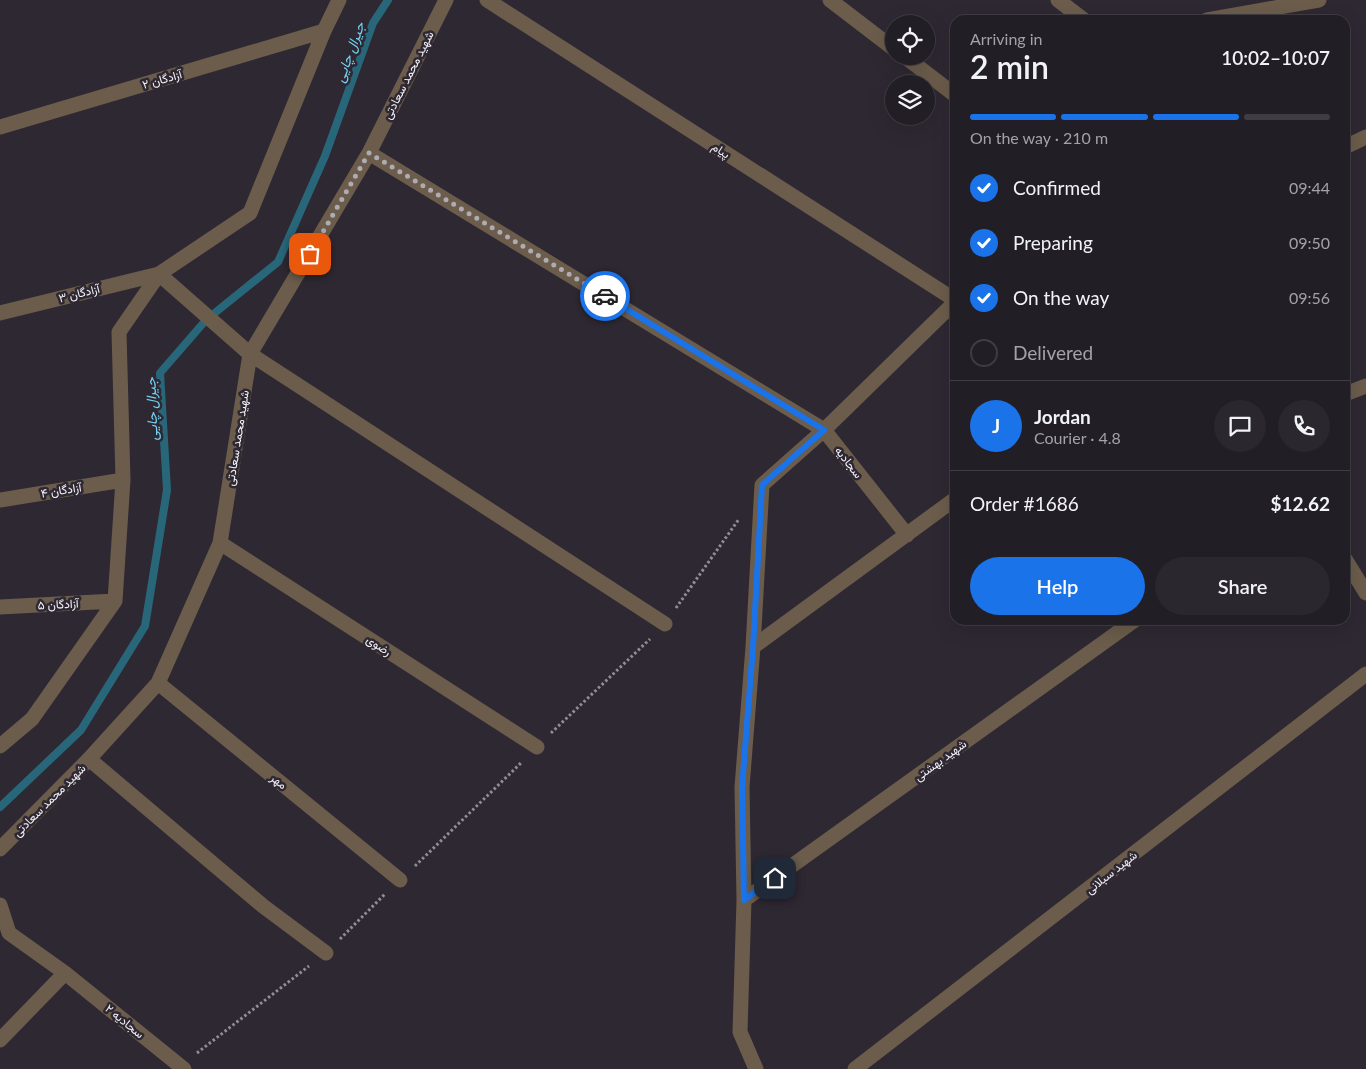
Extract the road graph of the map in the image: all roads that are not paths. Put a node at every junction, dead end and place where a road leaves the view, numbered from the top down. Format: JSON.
{"nodes":[{"id":1,"x":340,"y":0,"type":"edge"},
{"id":2,"x":446,"y":0,"type":"edge"},
{"id":3,"x":487,"y":0,"type":"edge"},
{"id":4,"x":830,"y":0,"type":"edge"},
{"id":5,"x":1058,"y":0,"type":"edge"},
{"id":6,"x":1319,"y":0,"type":"edge"},
{"id":7,"x":1078,"y":15,"type":"edge"},
{"id":8,"x":1235,"y":15,"type":"edge"},
{"id":9,"x":324,"y":31,"type":"junction"},
{"id":10,"x":885,"y":41,"type":"edge"},
{"id":11,"x":915,"y":65,"type":"edge"},
{"id":12,"x":950,"y":92,"type":"edge"},
{"id":13,"x":0,"y":127,"type":"edge"},
{"id":14,"x":1366,"y":138,"type":"edge"},
{"id":15,"x":1350,"y":145,"type":"edge"},
{"id":16,"x":369,"y":153,"type":"junction"},
{"id":17,"x":159,"y":274,"type":"junction"},
{"id":18,"x":950,"y":298,"type":"edge"},
{"id":19,"x":950,"y":306,"type":"edge"},
{"id":20,"x":0,"y":313,"type":"edge"},
{"id":21,"x":250,"y":354,"type":"junction"},
{"id":22,"x":1366,"y":386,"type":"edge"},
{"id":23,"x":1350,"y":392,"type":"edge"},
{"id":24,"x":824,"y":430,"type":"junction"},
{"id":25,"x":123,"y":480,"type":"junction"},
{"id":26,"x":0,"y":500,"type":"edge"},
{"id":27,"x":950,"y":503,"type":"edge"},
{"id":28,"x":907,"y":534,"type":"junction"},
{"id":29,"x":220,"y":543,"type":"junction"},
{"id":30,"x":1350,"y":566,"type":"edge"},
{"id":31,"x":1366,"y":593,"type":"edge"},
{"id":32,"x":115,"y":601,"type":"junction"},
{"id":33,"x":0,"y":607,"type":"edge"},
{"id":34,"x":666,"y":624,"type":"road end"},
{"id":35,"x":1128,"y":625,"type":"edge"},
{"id":36,"x":753,"y":647,"type":"junction"},
{"id":37,"x":1366,"y":674,"type":"edge"},
{"id":38,"x":158,"y":683,"type":"junction"},
{"id":39,"x":0,"y":746,"type":"edge"},
{"id":40,"x":537,"y":748,"type":"road end"},
{"id":41,"x":89,"y":759,"type":"junction"},
{"id":42,"x":0,"y":849,"type":"edge"},
{"id":43,"x":400,"y":880,"type":"road end"},
{"id":44,"x":744,"y":900,"type":"junction"},
{"id":45,"x":0,"y":905,"type":"edge"},
{"id":46,"x":326,"y":952,"type":"road end"},
{"id":47,"x":65,"y":974,"type":"junction"},
{"id":48,"x":0,"y":1040,"type":"edge"},
{"id":49,"x":182,"y":1067,"type":"edge"},
{"id":50,"x":756,"y":1069,"type":"edge"},
{"id":51,"x":855,"y":1069,"type":"edge"}],
"edges":[{"from":1,"to":9,"type":"street"},
{"from":2,"to":16,"type":"street","name":"شهید محمد سعادتی"},
{"from":3,"to":18,"type":"street","name":"پیام"},
{"from":4,"to":10,"type":"street"},
{"from":5,"to":7,"type":"street"},
{"from":6,"to":8,"type":"street"},
{"from":9,"to":13,"type":"street","name":"آزادگان ۲"},
{"from":9,"to":17,"type":"street"},
{"from":11,"to":12,"type":"street"},
{"from":14,"to":15,"type":"street"},
{"from":16,"to":21,"type":"street","name":"شهید محمد سعادتی"},
{"from":16,"to":24,"type":"street","name":"سجادیه"},
{"from":17,"to":20,"type":"street","name":"آزادگان ۳"},
{"from":17,"to":21,"type":"street"},
{"from":17,"to":25,"type":"street"},
{"from":19,"to":24,"type":"street"},
{"from":21,"to":29,"type":"street","name":"شهید محمد سعادتی"},
{"from":21,"to":34,"type":"street"},
{"from":22,"to":23,"type":"street"},
{"from":24,"to":28,"type":"street","name":"سجادیه"},
{"from":24,"to":36,"type":"street"},
{"from":25,"to":26,"type":"street","name":"آزادگان ۴"},
{"from":25,"to":32,"type":"street"},
{"from":27,"to":28,"type":"street"},
{"from":28,"to":36,"type":"street"},
{"from":29,"to":38,"type":"street","name":"شهید محمد سعادتی"},
{"from":29,"to":40,"type":"street","name":"رضوی"},
{"from":30,"to":31,"type":"street"},
{"from":32,"to":33,"type":"street","name":"آزادگان ۵"},
{"from":32,"to":39,"type":"street"},
{"from":35,"to":44,"type":"street","name":"شهید بهشتی"},
{"from":36,"to":44,"type":"street"},
{"from":37,"to":51,"type":"street","name":"شهید سبلانی"},
{"from":38,"to":41,"type":"street","name":"شهید محمد سعادتی"},
{"from":38,"to":43,"type":"street","name":"مهر"},
{"from":41,"to":42,"type":"street","name":"شهید محمد سعادتی"},
{"from":41,"to":46,"type":"street"},
{"from":44,"to":50,"type":"street"},
{"from":45,"to":47,"type":"street","name":"سجادیه ۲"},
{"from":47,"to":48,"type":"street"},
{"from":47,"to":49,"type":"street","name":"سجادیه ۲"}]}
